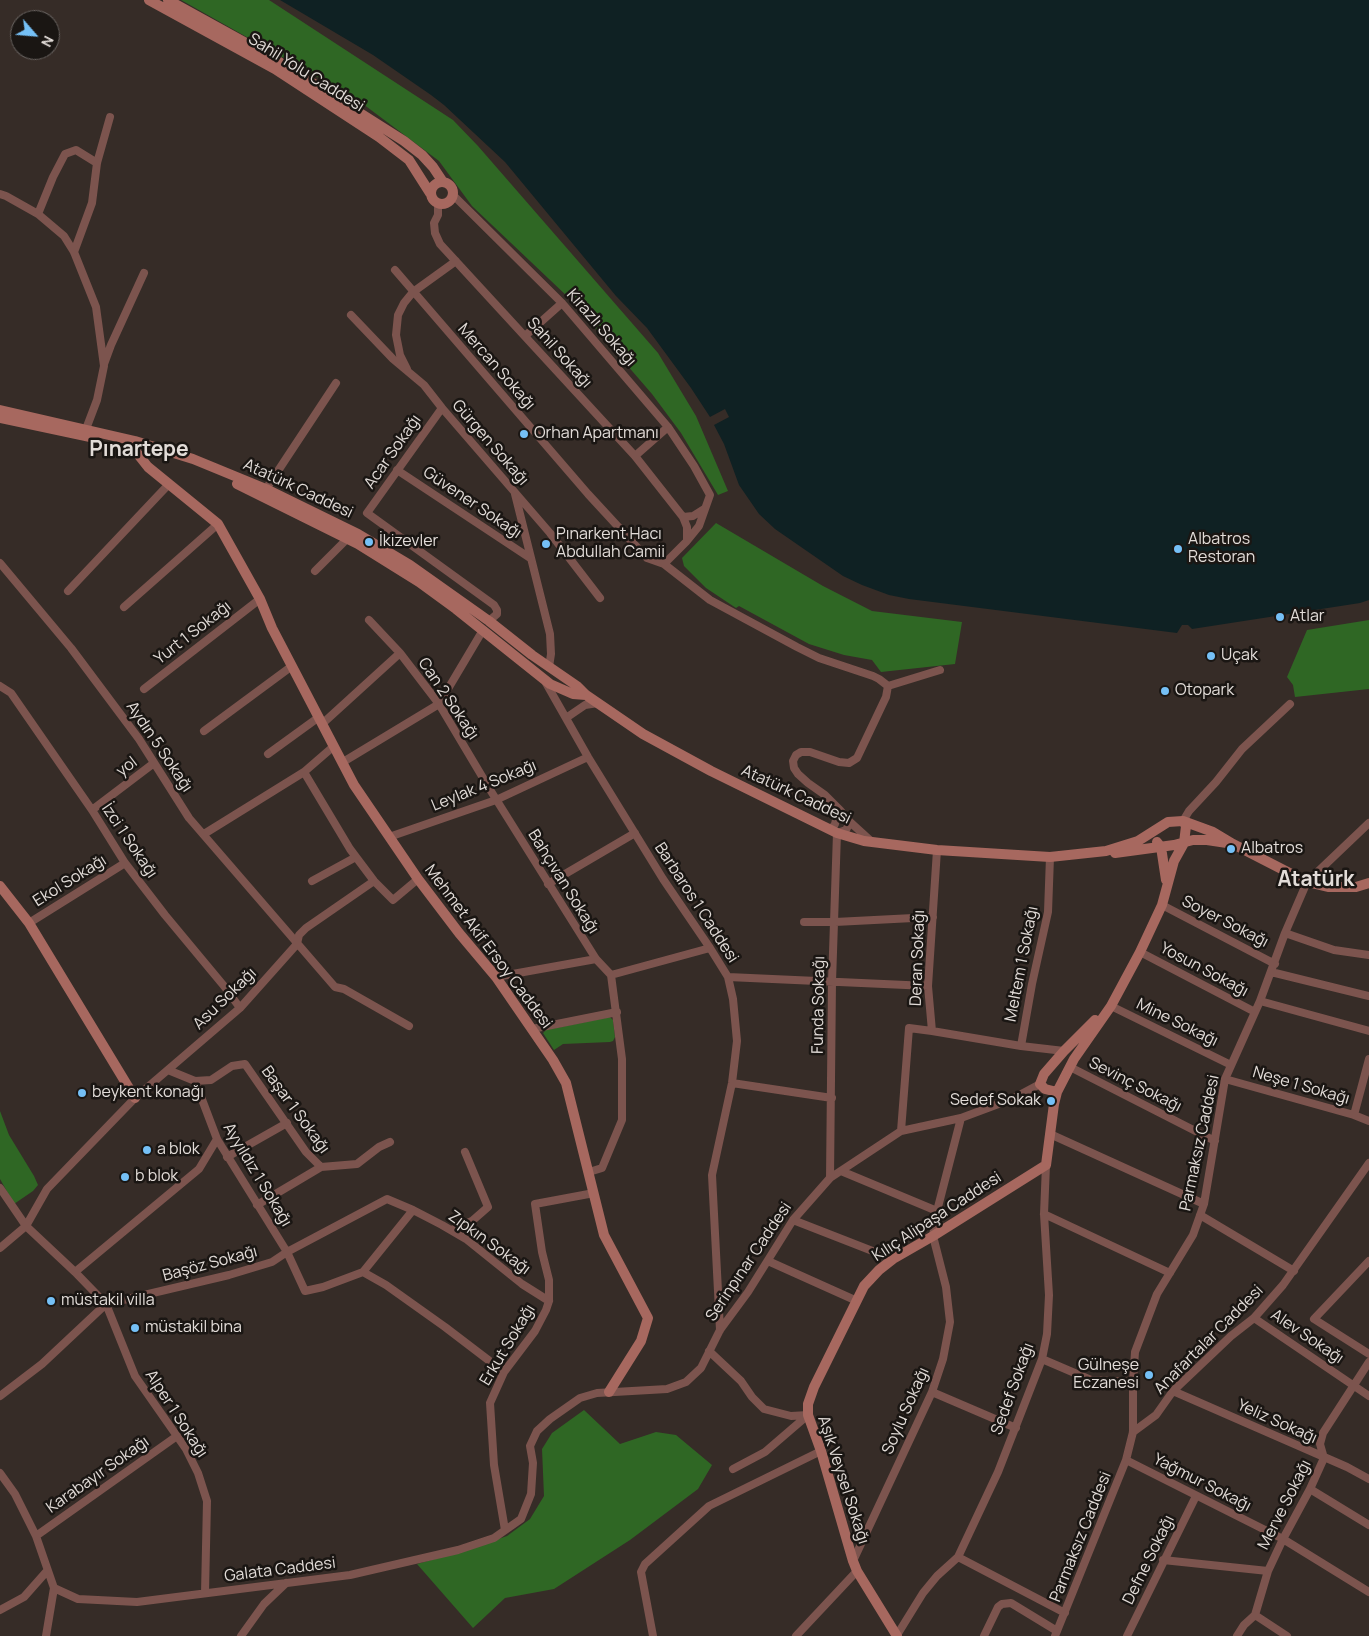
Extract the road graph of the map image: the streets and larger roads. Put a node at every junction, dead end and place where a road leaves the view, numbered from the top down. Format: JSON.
{"nodes":[{"id":1,"x":149,"y":0,"type":"edge"},
{"id":2,"x":168,"y":0,"type":"edge"},
{"id":3,"x":110,"y":117,"type":"dead end"},
{"id":4,"x":97,"y":163,"type":"junction"},
{"id":5,"x":443,"y":182,"type":"junction"},
{"id":6,"x":430,"y":193,"type":"junction"},
{"id":7,"x":0,"y":194,"type":"edge"},
{"id":8,"x":452,"y":194,"type":"junction"},
{"id":9,"x":438,"y":203,"type":"junction"},
{"id":10,"x":38,"y":214,"type":"junction"},
{"id":11,"x":74,"y":252,"type":"junction"},
{"id":12,"x":456,"y":262,"type":"junction"},
{"id":13,"x":395,"y":270,"type":"dead end"},
{"id":14,"x":144,"y":273,"type":"dead end"},
{"id":15,"x":413,"y":292,"type":"junction"},
{"id":16,"x":562,"y":303,"type":"junction"},
{"id":17,"x":351,"y":315,"type":"dead end"},
{"id":18,"x":525,"y":336,"type":"junction"},
{"id":19,"x":104,"y":366,"type":"junction"},
{"id":20,"x":408,"y":370,"type":"junction"},
{"id":21,"x":336,"y":383,"type":"dead end"},
{"id":22,"x":442,"y":408,"type":"junction"},
{"id":23,"x":0,"y":410,"type":"edge"},
{"id":24,"x":0,"y":418,"type":"edge"},
{"id":25,"x":668,"y":427,"type":"junction"},
{"id":26,"x":86,"y":429,"type":"junction"},
{"id":27,"x":134,"y":445,"type":"junction"},
{"id":28,"x":148,"y":448,"type":"junction"},
{"id":29,"x":635,"y":456,"type":"junction"},
{"id":30,"x":148,"y":467,"type":"junction"},
{"id":31,"x":398,"y":470,"type":"junction"},
{"id":32,"x":170,"y":484,"type":"junction"},
{"id":33,"x":266,"y":489,"type":"junction"},
{"id":34,"x":515,"y":492,"type":"junction"},
{"id":35,"x":705,"y":508,"type":"junction"},
{"id":36,"x":683,"y":517,"type":"junction"},
{"id":37,"x":218,"y":524,"type":"junction"},
{"id":38,"x":347,"y":539,"type":"junction"},
{"id":39,"x":686,"y":542,"type":"junction"},
{"id":40,"x":530,"y":558,"type":"junction"},
{"id":41,"x":0,"y":564,"type":"edge"},
{"id":42,"x":664,"y":564,"type":"junction"},
{"id":43,"x":315,"y":571,"type":"dead end"},
{"id":44,"x":68,"y":591,"type":"dead end"},
{"id":45,"x":600,"y":598,"type":"dead end"},
{"id":46,"x":260,"y":599,"type":"junction"},
{"id":47,"x":124,"y":607,"type":"dead end"},
{"id":48,"x":369,"y":620,"type":"dead end"},
{"id":49,"x":486,"y":625,"type":"junction"},
{"id":50,"x":400,"y":653,"type":"junction"},
{"id":51,"x":292,"y":666,"type":"junction"},
{"id":52,"x":549,"y":667,"type":"junction"},
{"id":53,"x":940,"y":670,"type":"dead end"},
{"id":54,"x":544,"y":679,"type":"junction"},
{"id":55,"x":0,"y":686,"type":"edge"},
{"id":56,"x":888,"y":686,"type":"junction"},
{"id":57,"x":144,"y":689,"type":"dead end"},
{"id":58,"x":586,"y":695,"type":"junction"},
{"id":59,"x":598,"y":703,"type":"junction"},
{"id":60,"x":439,"y":704,"type":"junction"},
{"id":61,"x":1290,"y":704,"type":"dead end"},
{"id":62,"x":577,"y":709,"type":"junction"},
{"id":63,"x":566,"y":718,"type":"junction"},
{"id":64,"x":321,"y":721,"type":"junction"},
{"id":65,"x":204,"y":732,"type":"dead end"},
{"id":66,"x":334,"y":746,"type":"junction"},
{"id":67,"x":268,"y":754,"type":"dead end"},
{"id":68,"x":588,"y":757,"type":"junction"},
{"id":69,"x":342,"y":762,"type":"junction"},
{"id":70,"x":154,"y":763,"type":"junction"},
{"id":71,"x":304,"y":772,"type":"junction"},
{"id":72,"x":496,"y":800,"type":"junction"},
{"id":73,"x":833,"y":803,"type":"junction"},
{"id":74,"x":92,"y":810,"type":"junction"},
{"id":75,"x":1183,"y":820,"type":"junction"},
{"id":76,"x":850,"y":822,"type":"junction"},
{"id":77,"x":1369,"y":823,"type":"edge"},
{"id":78,"x":1160,"y":827,"type":"junction"},
{"id":79,"x":834,"y":832,"type":"junction"},
{"id":80,"x":635,"y":833,"type":"junction"},
{"id":81,"x":204,"y":834,"type":"junction"},
{"id":82,"x":389,"y":837,"type":"junction"},
{"id":83,"x":873,"y":842,"type":"junction"},
{"id":84,"x":1184,"y":843,"type":"junction"},
{"id":85,"x":1233,"y":844,"type":"junction"},
{"id":86,"x":1161,"y":847,"type":"junction"},
{"id":87,"x":937,"y":850,"type":"junction"},
{"id":88,"x":1106,"y":851,"type":"junction"},
{"id":89,"x":356,"y":856,"type":"junction"},
{"id":90,"x":1050,"y":857,"type":"junction"},
{"id":91,"x":125,"y":863,"type":"junction"},
{"id":92,"x":418,"y":879,"type":"junction"},
{"id":93,"x":312,"y":881,"type":"dead end"},
{"id":94,"x":374,"y":881,"type":"junction"},
{"id":95,"x":1307,"y":882,"type":"junction"},
{"id":96,"x":1369,"y":883,"type":"edge"},
{"id":97,"x":548,"y":884,"type":"junction"},
{"id":98,"x":0,"y":886,"type":"edge"},
{"id":99,"x":1166,"y":886,"type":"junction"},
{"id":100,"x":1162,"y":905,"type":"junction"},
{"id":101,"x":932,"y":917,"type":"junction"},
{"id":102,"x":804,"y":922,"type":"dead end"},
{"id":103,"x":835,"y":922,"type":"junction"},
{"id":104,"x":29,"y":923,"type":"junction"},
{"id":105,"x":1285,"y":933,"type":"junction"},
{"id":106,"x":297,"y":944,"type":"junction"},
{"id":107,"x":710,"y":948,"type":"junction"},
{"id":108,"x":1140,"y":952,"type":"junction"},
{"id":109,"x":1369,"y":954,"type":"edge"},
{"id":110,"x":596,"y":959,"type":"junction"},
{"id":111,"x":1275,"y":964,"type":"junction"},
{"id":112,"x":1271,"y":972,"type":"junction"},
{"id":113,"x":611,"y":975,"type":"junction"},
{"id":114,"x":496,"y":977,"type":"junction"},
{"id":115,"x":728,"y":977,"type":"junction"},
{"id":116,"x":832,"y":982,"type":"junction"},
{"id":117,"x":928,"y":986,"type":"junction"},
{"id":118,"x":1369,"y":996,"type":"edge"},
{"id":119,"x":1260,"y":1000,"type":"junction"},
{"id":120,"x":1110,"y":1006,"type":"junction"},
{"id":121,"x":240,"y":1008,"type":"junction"},
{"id":122,"x":617,"y":1012,"type":"junction"},
{"id":123,"x":1255,"y":1012,"type":"junction"},
{"id":124,"x":409,"y":1026,"type":"dead end"},
{"id":125,"x":532,"y":1029,"type":"junction"},
{"id":126,"x":932,"y":1030,"type":"junction"},
{"id":127,"x":1369,"y":1031,"type":"edge"},
{"id":128,"x":1021,"y":1046,"type":"junction"},
{"id":129,"x":1064,"y":1051,"type":"junction"},
{"id":130,"x":1369,"y":1059,"type":"edge"},
{"id":131,"x":1072,"y":1063,"type":"junction"},
{"id":132,"x":1232,"y":1065,"type":"junction"},
{"id":133,"x":1048,"y":1068,"type":"junction"},
{"id":134,"x":168,"y":1070,"type":"junction"},
{"id":135,"x":1064,"y":1077,"type":"junction"},
{"id":136,"x":1225,"y":1079,"type":"junction"},
{"id":137,"x":195,"y":1081,"type":"junction"},
{"id":138,"x":732,"y":1083,"type":"junction"},
{"id":139,"x":1040,"y":1084,"type":"junction"},
{"id":140,"x":1057,"y":1092,"type":"junction"},
{"id":141,"x":135,"y":1098,"type":"junction"},
{"id":142,"x":832,"y":1098,"type":"junction"},
{"id":143,"x":1354,"y":1115,"type":"junction"},
{"id":144,"x":961,"y":1118,"type":"junction"},
{"id":145,"x":1369,"y":1121,"type":"edge"},
{"id":146,"x":287,"y":1123,"type":"junction"},
{"id":147,"x":901,"y":1131,"type":"junction"},
{"id":148,"x":1050,"y":1134,"type":"junction"},
{"id":149,"x":217,"y":1139,"type":"junction"},
{"id":150,"x":1215,"y":1141,"type":"junction"},
{"id":151,"x":390,"y":1142,"type":"dead end"},
{"id":152,"x":465,"y":1152,"type":"dead end"},
{"id":153,"x":227,"y":1157,"type":"junction"},
{"id":154,"x":1369,"y":1163,"type":"edge"},
{"id":155,"x":1046,"y":1165,"type":"junction"},
{"id":156,"x":320,"y":1167,"type":"junction"},
{"id":157,"x":589,"y":1172,"type":"junction"},
{"id":158,"x":841,"y":1172,"type":"junction"},
{"id":159,"x":830,"y":1178,"type":"junction"},
{"id":160,"x":0,"y":1188,"type":"edge"},
{"id":161,"x":594,"y":1193,"type":"junction"},
{"id":162,"x":387,"y":1199,"type":"joint"},
{"id":163,"x":1204,"y":1204,"type":"junction"},
{"id":164,"x":257,"y":1205,"type":"junction"},
{"id":165,"x":413,"y":1210,"type":"junction"},
{"id":166,"x":937,"y":1211,"type":"junction"},
{"id":167,"x":1044,"y":1214,"type":"junction"},
{"id":168,"x":1200,"y":1215,"type":"junction"},
{"id":169,"x":793,"y":1220,"type":"junction"},
{"id":170,"x":26,"y":1226,"type":"junction"},
{"id":171,"x":452,"y":1230,"type":"junction"},
{"id":172,"x":934,"y":1236,"type":"junction"},
{"id":173,"x":0,"y":1248,"type":"edge"},
{"id":174,"x":287,"y":1252,"type":"junction"},
{"id":175,"x":893,"y":1259,"type":"junction"},
{"id":176,"x":1369,"y":1260,"type":"edge"},
{"id":177,"x":768,"y":1261,"type":"junction"},
{"id":178,"x":1294,"y":1271,"type":"junction"},
{"id":179,"x":75,"y":1272,"type":"junction"},
{"id":180,"x":363,"y":1272,"type":"junction"},
{"id":181,"x":1170,"y":1273,"type":"junction"},
{"id":182,"x":857,"y":1300,"type":"junction"},
{"id":183,"x":549,"y":1301,"type":"junction"},
{"id":184,"x":106,"y":1304,"type":"junction"},
{"id":185,"x":1254,"y":1318,"type":"junction"},
{"id":186,"x":720,"y":1330,"type":"junction"},
{"id":187,"x":709,"y":1351,"type":"junction"},
{"id":188,"x":1369,"y":1354,"type":"edge"},
{"id":189,"x":1042,"y":1359,"type":"junction"},
{"id":190,"x":1369,"y":1362,"type":"edge"},
{"id":191,"x":504,"y":1372,"type":"junction"},
{"id":192,"x":1133,"y":1382,"type":"junction"},
{"id":193,"x":1354,"y":1386,"type":"junction"},
{"id":194,"x":1173,"y":1391,"type":"junction"},
{"id":195,"x":609,"y":1392,"type":"junction"},
{"id":196,"x":932,"y":1392,"type":"junction"},
{"id":197,"x":0,"y":1396,"type":"edge"},
{"id":198,"x":1369,"y":1396,"type":"edge"},
{"id":199,"x":808,"y":1415,"type":"junction"},
{"id":200,"x":1016,"y":1428,"type":"junction"},
{"id":201,"x":1133,"y":1432,"type":"junction"},
{"id":202,"x":177,"y":1436,"type":"junction"},
{"id":203,"x":821,"y":1451,"type":"junction"},
{"id":204,"x":1324,"y":1458,"type":"junction"},
{"id":205,"x":1126,"y":1460,"type":"junction"},
{"id":206,"x":734,"y":1468,"type":"dead end"},
{"id":207,"x":0,"y":1473,"type":"edge"},
{"id":208,"x":1369,"y":1479,"type":"edge"},
{"id":209,"x":1310,"y":1489,"type":"junction"},
{"id":210,"x":1196,"y":1496,"type":"junction"},
{"id":211,"x":1369,"y":1525,"type":"edge"},
{"id":212,"x":505,"y":1530,"type":"junction"},
{"id":213,"x":36,"y":1536,"type":"junction"},
{"id":214,"x":1283,"y":1539,"type":"junction"},
{"id":215,"x":958,"y":1557,"type":"junction"},
{"id":216,"x":1163,"y":1560,"type":"junction"},
{"id":217,"x":855,"y":1566,"type":"junction"},
{"id":218,"x":1268,"y":1570,"type":"junction"},
{"id":219,"x":47,"y":1571,"type":"junction"},
{"id":220,"x":286,"y":1583,"type":"junction"},
{"id":221,"x":54,"y":1588,"type":"junction"},
{"id":222,"x":1369,"y":1592,"type":"edge"},
{"id":223,"x":205,"y":1594,"type":"junction"},
{"id":224,"x":0,"y":1610,"type":"edge"},
{"id":225,"x":1065,"y":1613,"type":"junction"},
{"id":226,"x":1255,"y":1615,"type":"junction"},
{"id":227,"x":1056,"y":1634,"type":"edge"},
{"id":228,"x":46,"y":1636,"type":"edge"},
{"id":229,"x":242,"y":1636,"type":"edge"},
{"id":230,"x":653,"y":1636,"type":"edge"},
{"id":231,"x":796,"y":1636,"type":"edge"},
{"id":232,"x":897,"y":1636,"type":"edge"},
{"id":233,"x":984,"y":1636,"type":"edge"},
{"id":234,"x":1127,"y":1636,"type":"edge"},
{"id":235,"x":1237,"y":1636,"type":"edge"},
{"id":236,"x":1287,"y":1636,"type":"edge"}],
"edges":[{"from":1,"to":6,"type":"street","name":"Sahil Yolu Caddesi"},
{"from":2,"to":5,"type":"street","name":"Sahil Yolu Caddesi"},
{"from":3,"to":4,"type":"street"},
{"from":4,"to":10,"type":"street"},
{"from":4,"to":11,"type":"street"},
{"from":5,"to":6,"type":"street"},
{"from":5,"to":8,"type":"street"},
{"from":6,"to":9,"type":"street"},
{"from":7,"to":10,"type":"street"},
{"from":8,"to":9,"type":"street"},
{"from":8,"to":16,"type":"street","name":"Kirazlı Sokağı"},
{"from":9,"to":12,"type":"street","name":"Sahil Sokağı"},
{"from":10,"to":11,"type":"street"},
{"from":11,"to":19,"type":"street"},
{"from":12,"to":15,"type":"street"},
{"from":12,"to":18,"type":"street","name":"Sahil Sokağı"},
{"from":13,"to":15,"type":"street","name":"Mercan Sokağı"},
{"from":14,"to":19,"type":"street"},
{"from":15,"to":20,"type":"street"},
{"from":15,"to":42,"type":"street","name":"Mercan Sokağı"},
{"from":16,"to":18,"type":"street"},
{"from":16,"to":25,"type":"street","name":"Kirazlı Sokağı"},
{"from":17,"to":20,"type":"street","name":"Gürgen Sokağı"},
{"from":18,"to":29,"type":"street","name":"Sahil Sokağı"},
{"from":19,"to":26,"type":"street"},
{"from":20,"to":22,"type":"street","name":"Gürgen Sokağı"},
{"from":21,"to":33,"type":"street"},
{"from":22,"to":31,"type":"street","name":"Acar Sokağı"},
{"from":22,"to":34,"type":"street","name":"Gürgen Sokağı"},
{"from":23,"to":26,"type":"street","name":"Atatürk Caddesi"},
{"from":24,"to":27,"type":"street","name":"Atatürk Caddesi"},
{"from":25,"to":29,"type":"street"},
{"from":25,"to":35,"type":"street","name":"Kirazlı Sokağı"},
{"from":26,"to":27,"type":"street","name":"Atatürk Caddesi"},
{"from":27,"to":28,"type":"street","name":"Atatürk Caddesi"},
{"from":27,"to":30,"type":"street","name":"Mehmet Akif Ersoy Caddesi"},
{"from":28,"to":30,"type":"street"},
{"from":28,"to":33,"type":"street","name":"Atatürk Caddesi"},
{"from":28,"to":38,"type":"street","name":"Atatürk Caddesi"},
{"from":29,"to":36,"type":"street","name":"Sahil Sokağı"},
{"from":30,"to":32,"type":"street","name":"Mehmet Akif Ersoy Caddesi"},
{"from":31,"to":40,"type":"street","name":"Güvener Sokağı"},
{"from":31,"to":49,"type":"street","name":"Acar Sokağı"},
{"from":32,"to":37,"type":"street","name":"Mehmet Akif Ersoy Caddesi"},
{"from":32,"to":44,"type":"street"},
{"from":33,"to":49,"type":"street","name":"Atatürk Caddesi"},
{"from":34,"to":40,"type":"street"},
{"from":34,"to":45,"type":"street","name":"Gürgen Sokağı"},
{"from":35,"to":36,"type":"street"},
{"from":35,"to":39,"type":"street"},
{"from":36,"to":39,"type":"street"},
{"from":37,"to":46,"type":"street","name":"Mehmet Akif Ersoy Caddesi"},
{"from":37,"to":47,"type":"street"},
{"from":38,"to":43,"type":"street"},
{"from":38,"to":49,"type":"street","name":"Atatürk Caddesi"},
{"from":39,"to":42,"type":"street"},
{"from":40,"to":52,"type":"street"},
{"from":41,"to":70,"type":"street","name":"Aydın 5 Sokağı"},
{"from":42,"to":56,"type":"street","name":"Mercan Sokağı"},
{"from":46,"to":51,"type":"street","name":"Mehmet Akif Ersoy Caddesi"},
{"from":46,"to":57,"type":"street","name":"Yurt 1 Sokağı"},
{"from":48,"to":50,"type":"street","name":"Can 2 Sokağı"},
{"from":49,"to":52,"type":"street","name":"Atatürk Caddesi"},
{"from":49,"to":54,"type":"street","name":"Atatürk Caddesi"},
{"from":49,"to":60,"type":"street"},
{"from":50,"to":60,"type":"street","name":"Can 2 Sokağı"},
{"from":50,"to":64,"type":"street"},
{"from":51,"to":64,"type":"street","name":"Mehmet Akif Ersoy Caddesi"},
{"from":51,"to":65,"type":"street"},
{"from":52,"to":54,"type":"street"},
{"from":52,"to":58,"type":"street","name":"Atatürk Caddesi"},
{"from":53,"to":56,"type":"street"},
{"from":54,"to":58,"type":"street","name":"Atatürk Caddesi"},
{"from":54,"to":63,"type":"street","name":"Barbaros 1 Caddesi"},
{"from":55,"to":74,"type":"street","name":"İzci 1 Sokağı"},
{"from":56,"to":73,"type":"street"},
{"from":58,"to":59,"type":"street","name":"Atatürk Caddesi"},
{"from":58,"to":62,"type":"street"},
{"from":59,"to":62,"type":"street"},
{"from":59,"to":79,"type":"street","name":"Atatürk Caddesi"},
{"from":60,"to":69,"type":"street"},
{"from":60,"to":72,"type":"street","name":"Can 2 Sokağı"},
{"from":61,"to":75,"type":"street"},
{"from":62,"to":63,"type":"street"},
{"from":63,"to":68,"type":"street","name":"Barbaros 1 Caddesi"},
{"from":64,"to":66,"type":"street","name":"Mehmet Akif Ersoy Caddesi"},
{"from":64,"to":67,"type":"street"},
{"from":66,"to":69,"type":"street","name":"Mehmet Akif Ersoy Caddesi"},
{"from":66,"to":71,"type":"street"},
{"from":68,"to":72,"type":"street","name":"Leylak 4 Sokağı"},
{"from":68,"to":80,"type":"street","name":"Barbaros 1 Caddesi"},
{"from":69,"to":82,"type":"street","name":"Mehmet Akif Ersoy Caddesi"},
{"from":70,"to":74,"type":"street","name":"yol"},
{"from":70,"to":81,"type":"street","name":"Aydın 5 Sokağı"},
{"from":71,"to":81,"type":"street"},
{"from":71,"to":89,"type":"street"},
{"from":72,"to":82,"type":"street","name":"Leylak 4 Sokağı"},
{"from":72,"to":97,"type":"street","name":"Bahçıvan Sokağı"},
{"from":73,"to":76,"type":"street"},
{"from":73,"to":79,"type":"street","name":"Funda Sokağı"},
{"from":74,"to":91,"type":"street","name":"İzci 1 Sokağı"},
{"from":75,"to":78,"type":"street"},
{"from":75,"to":84,"type":"street"},
{"from":75,"to":85,"type":"street"},
{"from":76,"to":79,"type":"street"},
{"from":76,"to":83,"type":"street"},
{"from":77,"to":95,"type":"street"},
{"from":78,"to":86,"type":"street"},
{"from":78,"to":88,"type":"street"},
{"from":79,"to":83,"type":"street","name":"Atatürk Caddesi"},
{"from":79,"to":103,"type":"street","name":"Funda Sokağı"},
{"from":80,"to":97,"type":"street"},
{"from":80,"to":107,"type":"street","name":"Barbaros 1 Caddesi"},
{"from":81,"to":106,"type":"street","name":"Aydın 5 Sokağı"},
{"from":82,"to":92,"type":"street","name":"Mehmet Akif Ersoy Caddesi"},
{"from":83,"to":87,"type":"street","name":"Atatürk Caddesi"},
{"from":84,"to":85,"type":"street"},
{"from":84,"to":86,"type":"street"},
{"from":84,"to":99,"type":"street"},
{"from":85,"to":95,"type":"street"},
{"from":86,"to":88,"type":"street"},
{"from":86,"to":99,"type":"street"},
{"from":87,"to":90,"type":"street","name":"Atatürk Caddesi"},
{"from":87,"to":101,"type":"street","name":"Deran Sokağı"},
{"from":88,"to":90,"type":"street","name":"Atatürk Caddesi"},
{"from":89,"to":93,"type":"street"},
{"from":89,"to":94,"type":"street"},
{"from":90,"to":128,"type":"street","name":"Meltem 1 Sokağı"},
{"from":91,"to":104,"type":"street","name":"Ekol Sokağı"},
{"from":91,"to":121,"type":"street","name":"İzci 1 Sokağı"},
{"from":92,"to":94,"type":"street"},
{"from":92,"to":114,"type":"street","name":"Mehmet Akif Ersoy Caddesi"},
{"from":94,"to":106,"type":"street","name":"Asu Sokağı"},
{"from":95,"to":96,"type":"street"},
{"from":95,"to":105,"type":"street","name":"Parmaksız Caddesi"},
{"from":97,"to":110,"type":"street","name":"Bahçıvan Sokağı"},
{"from":98,"to":104,"type":"street"},
{"from":99,"to":100,"type":"street"},
{"from":100,"to":108,"type":"street"},
{"from":100,"to":111,"type":"street","name":"Soyer Sokağı"},
{"from":101,"to":103,"type":"street"},
{"from":101,"to":117,"type":"street","name":"Deran Sokağı"},
{"from":102,"to":103,"type":"street"},
{"from":103,"to":116,"type":"street","name":"Funda Sokağı"},
{"from":104,"to":141,"type":"street"},
{"from":105,"to":109,"type":"street"},
{"from":105,"to":111,"type":"street","name":"Parmaksız Caddesi"},
{"from":106,"to":121,"type":"street","name":"Asu Sokağı"},
{"from":106,"to":124,"type":"street"},
{"from":107,"to":113,"type":"street"},
{"from":107,"to":115,"type":"street","name":"Barbaros 1 Caddesi"},
{"from":108,"to":120,"type":"street"},
{"from":108,"to":123,"type":"street","name":"Yosun Sokağı"},
{"from":110,"to":113,"type":"street","name":"Bahçıvan Sokağı"},
{"from":110,"to":114,"type":"street"},
{"from":111,"to":112,"type":"street","name":"Parmaksız Caddesi"},
{"from":112,"to":118,"type":"street"},
{"from":112,"to":119,"type":"street","name":"Parmaksız Caddesi"},
{"from":113,"to":122,"type":"street"},
{"from":114,"to":125,"type":"street","name":"Mehmet Akif Ersoy Caddesi"},
{"from":115,"to":116,"type":"street"},
{"from":115,"to":138,"type":"street","name":"Barbaros 1 Caddesi"},
{"from":116,"to":117,"type":"street"},
{"from":116,"to":142,"type":"street","name":"Funda Sokağı"},
{"from":117,"to":126,"type":"street","name":"Deran Sokağı"},
{"from":119,"to":123,"type":"street","name":"Parmaksız Caddesi"},
{"from":119,"to":127,"type":"street"},
{"from":120,"to":129,"type":"street"},
{"from":120,"to":131,"type":"street"},
{"from":120,"to":132,"type":"street","name":"Mine Sokağı"},
{"from":121,"to":134,"type":"street","name":"Asu Sokağı"},
{"from":122,"to":125,"type":"street"},
{"from":122,"to":157,"type":"street"},
{"from":123,"to":132,"type":"street","name":"Parmaksız Caddesi"},
{"from":125,"to":157,"type":"street","name":"Mehmet Akif Ersoy Caddesi"},
{"from":126,"to":128,"type":"street"},
{"from":126,"to":147,"type":"street","name":"Deran Sokağı"},
{"from":128,"to":129,"type":"street"},
{"from":129,"to":131,"type":"street"},
{"from":129,"to":133,"type":"street"},
{"from":130,"to":143,"type":"street"},
{"from":131,"to":135,"type":"street"},
{"from":131,"to":150,"type":"street","name":"Sevinç Sokağı"},
{"from":132,"to":136,"type":"street","name":"Parmaksız Caddesi"},
{"from":133,"to":135,"type":"street"},
{"from":133,"to":139,"type":"street"},
{"from":134,"to":137,"type":"street"},
{"from":134,"to":141,"type":"street","name":"Asu Sokağı"},
{"from":135,"to":140,"type":"street"},
{"from":136,"to":143,"type":"street","name":"Neşe 1 Sokağı"},
{"from":136,"to":150,"type":"street","name":"Parmaksız Caddesi"},
{"from":137,"to":146,"type":"street","name":"Başar 1 Sokağı"},
{"from":137,"to":149,"type":"street","name":"Ayyıldız 1 Sokağı"},
{"from":138,"to":142,"type":"street"},
{"from":138,"to":186,"type":"street","name":"Barbaros 1 Caddesi"},
{"from":139,"to":140,"type":"street"},
{"from":139,"to":144,"type":"street","name":"Serinpınar Caddesi"},
{"from":140,"to":148,"type":"street","name":"Sedef Sokağı"},
{"from":141,"to":170,"type":"street","name":"Asu Sokağı"},
{"from":142,"to":159,"type":"street","name":"Funda Sokağı"},
{"from":143,"to":145,"type":"street","name":"Neşe 1 Sokağı"},
{"from":144,"to":147,"type":"street","name":"Serinpınar Caddesi"},
{"from":144,"to":166,"type":"street"},
{"from":146,"to":153,"type":"street"},
{"from":146,"to":156,"type":"street","name":"Başar 1 Sokağı"},
{"from":147,"to":158,"type":"street","name":"Serinpınar Caddesi"},
{"from":148,"to":155,"type":"street","name":"Sedef Sokağı"},
{"from":148,"to":163,"type":"street"},
{"from":149,"to":153,"type":"street","name":"Ayyıldız 1 Sokağı"},
{"from":149,"to":179,"type":"street"},
{"from":150,"to":163,"type":"street","name":"Parmaksız Caddesi"},
{"from":151,"to":156,"type":"street"},
{"from":152,"to":171,"type":"street"},
{"from":153,"to":164,"type":"street","name":"Ayyıldız 1 Sokağı"},
{"from":154,"to":178,"type":"street","name":"Anafartalar Caddesi"},
{"from":155,"to":167,"type":"street","name":"Sedef Sokağı"},
{"from":155,"to":172,"type":"street","name":"Kılıç Alipaşa Caddesi"},
{"from":156,"to":164,"type":"street"},
{"from":157,"to":161,"type":"street","name":"Mehmet Akif Ersoy Caddesi"},
{"from":158,"to":159,"type":"street","name":"Serinpınar Caddesi"},
{"from":158,"to":166,"type":"street"},
{"from":159,"to":169,"type":"street","name":"Serinpınar Caddesi"},
{"from":160,"to":170,"type":"street","name":"Alper 1 Sokağı"},
{"from":161,"to":183,"type":"street","name":"Erkut Sokağı"},
{"from":161,"to":195,"type":"street","name":"Mehmet Akif Ersoy Caddesi"},
{"from":162,"to":165,"type":"street","name":"Zıpkın Sokağı"},
{"from":162,"to":174,"type":"street","name":"Başöz Sokağı"},
{"from":163,"to":168,"type":"street","name":"Parmaksız Caddesi"},
{"from":164,"to":174,"type":"street","name":"Ayyıldız 1 Sokağı"},
{"from":165,"to":171,"type":"street","name":"Zıpkın Sokağı"},
{"from":165,"to":180,"type":"street"},
{"from":166,"to":172,"type":"street"},
{"from":167,"to":181,"type":"street"},
{"from":167,"to":189,"type":"street","name":"Sedef Sokağı"},
{"from":168,"to":178,"type":"street"},
{"from":168,"to":181,"type":"street","name":"Parmaksız Caddesi"},
{"from":169,"to":175,"type":"street"},
{"from":169,"to":177,"type":"street","name":"Serinpınar Caddesi"},
{"from":170,"to":173,"type":"street"},
{"from":170,"to":179,"type":"street","name":"Alper 1 Sokağı"},
{"from":171,"to":183,"type":"street","name":"Zıpkın Sokağı"},
{"from":172,"to":175,"type":"street","name":"Kılıç Alipaşa Caddesi"},
{"from":172,"to":196,"type":"street","name":"Soylu Sokağı"},
{"from":174,"to":180,"type":"street","name":"Ayyıldız 1 Sokağı"},
{"from":174,"to":184,"type":"street","name":"Başöz Sokağı"},
{"from":175,"to":182,"type":"street","name":"Kılıç Alipaşa Caddesi"},
{"from":176,"to":188,"type":"street"},
{"from":177,"to":182,"type":"street"},
{"from":177,"to":186,"type":"street","name":"Serinpınar Caddesi"},
{"from":178,"to":185,"type":"street","name":"Anafartalar Caddesi"},
{"from":179,"to":184,"type":"street","name":"Alper 1 Sokağı"},
{"from":180,"to":191,"type":"street"},
{"from":181,"to":192,"type":"street","name":"Parmaksız Caddesi"},
{"from":182,"to":199,"type":"street","name":"Kılıç Alipaşa Caddesi"},
{"from":183,"to":191,"type":"street","name":"Erkut Sokağı"},
{"from":184,"to":197,"type":"street","name":"Başöz Sokağı"},
{"from":184,"to":202,"type":"street","name":"Alper 1 Sokağı"},
{"from":185,"to":193,"type":"street","name":"Alev Sokağı"},
{"from":185,"to":194,"type":"street","name":"Anafartalar Caddesi"},
{"from":186,"to":187,"type":"street","name":"Serinpınar Caddesi"},
{"from":187,"to":195,"type":"street","name":"Serinpınar Caddesi"},
{"from":187,"to":199,"type":"street","name":"Aşık Veysel Sokağı"},
{"from":189,"to":192,"type":"street"},
{"from":189,"to":200,"type":"street","name":"Sedef Sokağı"},
{"from":190,"to":193,"type":"street","name":"Merve Sokağı"},
{"from":191,"to":212,"type":"street","name":"Erkut Sokağı"},
{"from":192,"to":201,"type":"street","name":"Parmaksız Caddesi"},
{"from":193,"to":198,"type":"street","name":"Alev Sokağı"},
{"from":193,"to":204,"type":"street","name":"Merve Sokağı"},
{"from":194,"to":201,"type":"street","name":"Anafartalar Caddesi"},
{"from":194,"to":204,"type":"street","name":"Yeliz Sokağı"},
{"from":195,"to":212,"type":"street"},
{"from":196,"to":200,"type":"street"},
{"from":196,"to":217,"type":"street","name":"Soylu Sokağı"},
{"from":199,"to":203,"type":"street","name":"Aşık Veysel Sokağı"},
{"from":199,"to":206,"type":"street"},
{"from":200,"to":215,"type":"street","name":"Sedef Sokağı"},
{"from":201,"to":205,"type":"street","name":"Parmaksız Caddesi"},
{"from":202,"to":213,"type":"street","name":"Karabayır Sokağı"},
{"from":202,"to":223,"type":"street","name":"Alper 1 Sokağı"},
{"from":203,"to":217,"type":"street","name":"Aşık Veysel Sokağı"},
{"from":203,"to":230,"type":"street"},
{"from":204,"to":208,"type":"street","name":"Yeliz Sokağı"},
{"from":204,"to":209,"type":"street","name":"Merve Sokağı"},
{"from":205,"to":210,"type":"street","name":"Yağmur Sokağı"},
{"from":205,"to":225,"type":"street","name":"Parmaksız Caddesi"},
{"from":207,"to":213,"type":"street"},
{"from":209,"to":211,"type":"street"},
{"from":209,"to":214,"type":"street","name":"Merve Sokağı"},
{"from":210,"to":214,"type":"street","name":"Yağmur Sokağı"},
{"from":210,"to":216,"type":"street","name":"Defne Sokağı"},
{"from":212,"to":220,"type":"street","name":"Galata Caddesi"},
{"from":213,"to":219,"type":"street"},
{"from":214,"to":218,"type":"street","name":"Merve Sokağı"},
{"from":214,"to":222,"type":"street","name":"Yağmur Sokağı"},
{"from":215,"to":225,"type":"street"},
{"from":215,"to":232,"type":"street","name":"Sedef Sokağı"},
{"from":216,"to":218,"type":"street"},
{"from":216,"to":234,"type":"street","name":"Defne Sokağı"},
{"from":217,"to":231,"type":"street","name":"Soylu Sokağı"},
{"from":217,"to":232,"type":"street","name":"Aşık Veysel Sokağı"},
{"from":218,"to":226,"type":"street","name":"Merve Sokağı"},
{"from":219,"to":221,"type":"street"},
{"from":219,"to":224,"type":"street"},
{"from":220,"to":223,"type":"street","name":"Galata Caddesi"},
{"from":220,"to":229,"type":"street"},
{"from":221,"to":223,"type":"street","name":"Galata Caddesi"},
{"from":221,"to":228,"type":"street"},
{"from":225,"to":227,"type":"street","name":"Parmaksız Caddesi"},
{"from":226,"to":235,"type":"street","name":"Merve Sokağı"},
{"from":226,"to":236,"type":"street"},
{"from":227,"to":233,"type":"street"}]}
